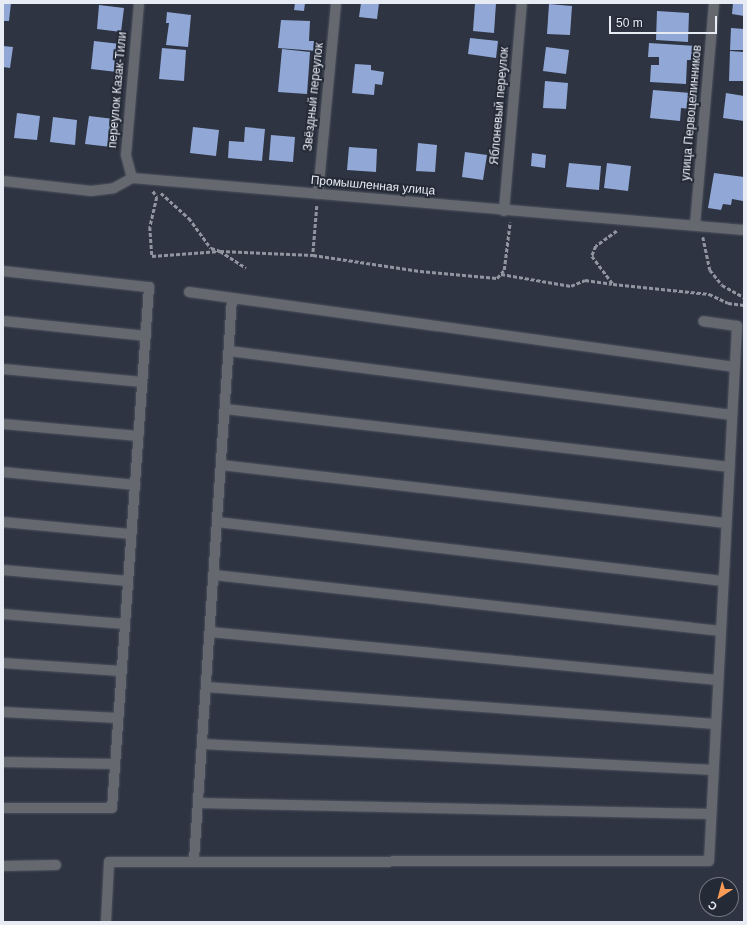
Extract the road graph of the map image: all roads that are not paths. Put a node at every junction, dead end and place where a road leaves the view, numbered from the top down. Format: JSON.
{"nodes":[{"id":1,"x":139,"y":3,"type":"edge"},
{"id":2,"x":336,"y":3,"type":"edge"},
{"id":3,"x":522,"y":3,"type":"edge"},
{"id":4,"x":714,"y":3,"type":"edge"},
{"id":5,"x":132,"y":178,"type":"junction"},
{"id":6,"x":3,"y":181,"type":"edge"},
{"id":7,"x":318,"y":194,"type":"junction"},
{"id":8,"x":507,"y":211,"type":"junction"},
{"id":9,"x":698,"y":226,"type":"junction"},
{"id":10,"x":744,"y":230,"type":"edge"},
{"id":11,"x":3,"y":271,"type":"edge"},
{"id":12,"x":189,"y":292,"type":"dead end"},
{"id":13,"x":232,"y":298,"type":"junction"},
{"id":14,"x":3,"y":321,"type":"edge"},
{"id":15,"x":703,"y":321,"type":"dead end"},
{"id":16,"x":146,"y":336,"type":"junction"},
{"id":17,"x":229,"y":351,"type":"junction"},
{"id":18,"x":735,"y":367,"type":"junction"},
{"id":19,"x":3,"y":369,"type":"edge"},
{"id":20,"x":142,"y":382,"type":"junction"},
{"id":21,"x":225,"y":409,"type":"junction"},
{"id":22,"x":732,"y":415,"type":"junction"},
{"id":23,"x":3,"y":424,"type":"edge"},
{"id":24,"x":138,"y":436,"type":"junction"},
{"id":25,"x":221,"y":465,"type":"junction"},
{"id":26,"x":730,"y":467,"type":"junction"},
{"id":27,"x":3,"y":472,"type":"edge"},
{"id":28,"x":135,"y":485,"type":"junction"},
{"id":29,"x":3,"y":522,"type":"edge"},
{"id":30,"x":217,"y":522,"type":"junction"},
{"id":31,"x":726,"y":523,"type":"junction"},
{"id":32,"x":131,"y":534,"type":"junction"},
{"id":33,"x":3,"y":570,"type":"edge"},
{"id":34,"x":214,"y":575,"type":"junction"},
{"id":35,"x":128,"y":581,"type":"junction"},
{"id":36,"x":724,"y":581,"type":"junction"},
{"id":37,"x":3,"y":614,"type":"edge"},
{"id":38,"x":125,"y":624,"type":"junction"},
{"id":39,"x":721,"y":631,"type":"junction"},
{"id":40,"x":210,"y":632,"type":"junction"},
{"id":41,"x":3,"y":663,"type":"edge"},
{"id":42,"x":121,"y":671,"type":"junction"},
{"id":43,"x":718,"y":680,"type":"junction"},
{"id":44,"x":206,"y":686,"type":"junction"},
{"id":45,"x":3,"y":712,"type":"edge"},
{"id":46,"x":118,"y":718,"type":"junction"},
{"id":47,"x":716,"y":724,"type":"junction"},
{"id":48,"x":202,"y":744,"type":"junction"},
{"id":49,"x":3,"y":762,"type":"edge"},
{"id":50,"x":115,"y":764,"type":"junction"},
{"id":51,"x":713,"y":770,"type":"junction"},
{"id":52,"x":198,"y":803,"type":"junction"},
{"id":53,"x":3,"y":808,"type":"edge"},
{"id":54,"x":711,"y":814,"type":"junction"},
{"id":55,"x":194,"y":860,"type":"junction"},
{"id":56,"x":56,"y":865,"type":"dead end"},
{"id":57,"x":3,"y":866,"type":"edge"},
{"id":58,"x":106,"y":922,"type":"edge"}],
"edges":[{"from":1,"to":5,"type":"lane","name":"переулок Казак-Тили"},
{"from":2,"to":7,"type":"lane","name":"Звёздный переулок"},
{"from":3,"to":8,"type":"lane","name":"Яблоневый переулок"},
{"from":4,"to":9,"type":"lane","name":"улица Первоцелинников"},
{"from":5,"to":6,"type":"lane"},
{"from":5,"to":7,"type":"lane","name":"Промышленная улица"},
{"from":7,"to":8,"type":"lane","name":"Промышленная улица"},
{"from":8,"to":9,"type":"lane","name":"Промышленная улица"},
{"from":9,"to":10,"type":"lane","name":"Промышленная улица"},
{"from":11,"to":16,"type":"lane"},
{"from":12,"to":13,"type":"lane"},
{"from":13,"to":17,"type":"lane"},
{"from":13,"to":18,"type":"lane"},
{"from":14,"to":16,"type":"lane"},
{"from":15,"to":18,"type":"lane"},
{"from":16,"to":20,"type":"lane"},
{"from":17,"to":21,"type":"lane"},
{"from":17,"to":22,"type":"lane"},
{"from":18,"to":22,"type":"lane"},
{"from":19,"to":20,"type":"lane"},
{"from":20,"to":24,"type":"lane"},
{"from":21,"to":25,"type":"lane"},
{"from":21,"to":26,"type":"lane"},
{"from":22,"to":26,"type":"lane"},
{"from":23,"to":24,"type":"lane"},
{"from":24,"to":28,"type":"lane"},
{"from":25,"to":30,"type":"lane"},
{"from":25,"to":31,"type":"lane"},
{"from":26,"to":31,"type":"lane"},
{"from":27,"to":28,"type":"lane"},
{"from":28,"to":32,"type":"lane"},
{"from":29,"to":32,"type":"lane"},
{"from":30,"to":34,"type":"lane"},
{"from":30,"to":36,"type":"lane"},
{"from":31,"to":36,"type":"lane"},
{"from":32,"to":35,"type":"lane"},
{"from":33,"to":35,"type":"lane"},
{"from":34,"to":39,"type":"lane"},
{"from":34,"to":40,"type":"lane"},
{"from":35,"to":38,"type":"lane"},
{"from":36,"to":39,"type":"lane"},
{"from":37,"to":38,"type":"lane"},
{"from":38,"to":42,"type":"lane"},
{"from":39,"to":43,"type":"lane"},
{"from":40,"to":43,"type":"lane"},
{"from":40,"to":44,"type":"lane"},
{"from":41,"to":42,"type":"lane"},
{"from":42,"to":46,"type":"lane"},
{"from":43,"to":47,"type":"lane"},
{"from":44,"to":47,"type":"lane"},
{"from":44,"to":48,"type":"lane"},
{"from":45,"to":46,"type":"lane"},
{"from":46,"to":50,"type":"lane"},
{"from":47,"to":51,"type":"lane"},
{"from":48,"to":51,"type":"lane"},
{"from":48,"to":52,"type":"lane"},
{"from":49,"to":50,"type":"lane"},
{"from":50,"to":53,"type":"lane"},
{"from":51,"to":54,"type":"lane"},
{"from":52,"to":54,"type":"lane"},
{"from":52,"to":55,"type":"lane"},
{"from":54,"to":55,"type":"lane"},
{"from":55,"to":58,"type":"lane"},
{"from":56,"to":57,"type":"lane"}]}
